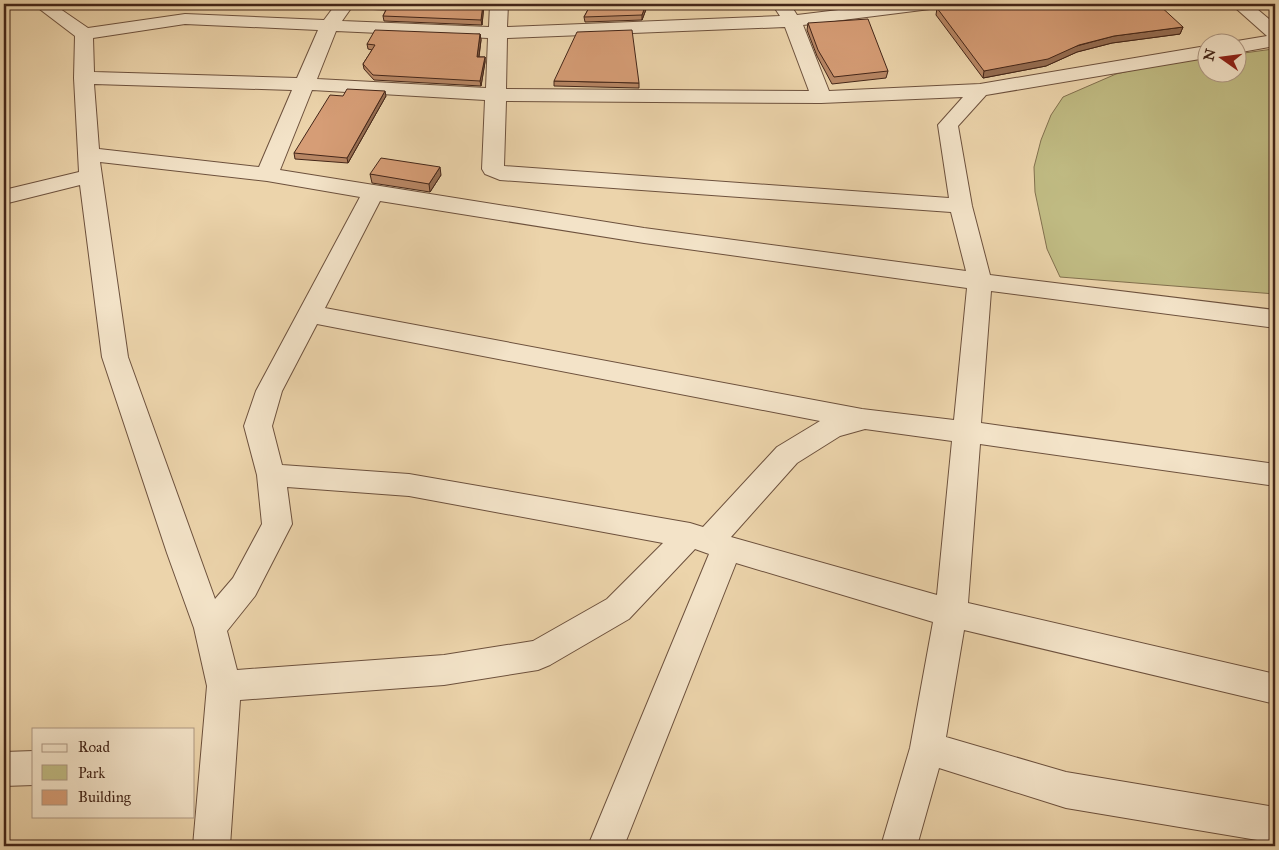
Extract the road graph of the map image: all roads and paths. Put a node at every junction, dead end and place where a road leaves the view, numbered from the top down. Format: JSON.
{"nodes":[{"id":1,"x":42,"y":4,"type":"edge"},
{"id":2,"x":346,"y":4,"type":"edge"},
{"id":3,"x":499,"y":4,"type":"edge"},
{"id":4,"x":781,"y":4,"type":"edge"},
{"id":5,"x":919,"y":4,"type":"edge"},
{"id":6,"x":1240,"y":4,"type":"edge"},
{"id":7,"x":792,"y":21,"type":"junction"},
{"id":8,"x":329,"y":26,"type":"junction"},
{"id":9,"x":1271,"y":26,"type":"edge"},
{"id":10,"x":497,"y":33,"type":"junction"},
{"id":11,"x":84,"y":34,"type":"junction"},
{"id":12,"x":1275,"y":40,"type":"edge"},
{"id":13,"x":1246,"y":44,"type":"edge"},
{"id":14,"x":1196,"y":54,"type":"edge"},
{"id":15,"x":84,"y":78,"type":"junction"},
{"id":16,"x":304,"y":84,"type":"junction"},
{"id":17,"x":980,"y":90,"type":"junction"},
{"id":18,"x":496,"y":95,"type":"junction"},
{"id":19,"x":821,"y":98,"type":"junction"},
{"id":20,"x":90,"y":165,"type":"junction"},
{"id":21,"x":267,"y":174,"type":"junction"},
{"id":22,"x":373,"y":193,"type":"junction"},
{"id":23,"x":4,"y":196,"type":"edge"},
{"id":24,"x":961,"y":206,"type":"junction"},
{"id":25,"x":980,"y":281,"type":"junction"},
{"id":26,"x":311,"y":314,"type":"junction"},
{"id":27,"x":1275,"y":318,"type":"edge"},
{"id":28,"x":865,"y":420,"type":"junction"},
{"id":29,"x":968,"y":432,"type":"junction"},
{"id":30,"x":1275,"y":475,"type":"edge"},
{"id":31,"x":271,"y":476,"type":"junction"},
{"id":32,"x":709,"y":541,"type":"junction"},
{"id":33,"x":951,"y":614,"type":"junction"},
{"id":34,"x":210,"y":628,"type":"junction"},
{"id":35,"x":224,"y":686,"type":"junction"},
{"id":36,"x":1275,"y":689,"type":"edge"},
{"id":37,"x":927,"y":748,"type":"junction"},
{"id":38,"x":206,"y":762,"type":"edge"},
{"id":39,"x":32,"y":768,"type":"edge"},
{"id":40,"x":4,"y":769,"type":"edge"},
{"id":41,"x":1275,"y":825,"type":"edge"},
{"id":42,"x":211,"y":846,"type":"edge"},
{"id":43,"x":606,"y":846,"type":"edge"},
{"id":44,"x":899,"y":846,"type":"edge"}],
"edges":[{"from":1,"to":11,"type":"street"},
{"from":2,"to":8,"type":"street"},
{"from":3,"to":10,"type":"street"},
{"from":4,"to":7,"type":"street"},
{"from":5,"to":7,"type":"street"},
{"from":6,"to":9,"type":"street"},
{"from":7,"to":10,"type":"street"},
{"from":7,"to":19,"type":"street"},
{"from":8,"to":10,"type":"street"},
{"from":8,"to":11,"type":"street"},
{"from":8,"to":16,"type":"street"},
{"from":10,"to":18,"type":"street"},
{"from":11,"to":15,"type":"street"},
{"from":12,"to":13,"type":"street"},
{"from":14,"to":17,"type":"street"},
{"from":15,"to":16,"type":"street"},
{"from":15,"to":20,"type":"street"},
{"from":16,"to":18,"type":"street"},
{"from":16,"to":21,"type":"street"},
{"from":17,"to":19,"type":"street"},
{"from":17,"to":24,"type":"street"},
{"from":18,"to":19,"type":"street"},
{"from":18,"to":24,"type":"street"},
{"from":20,"to":21,"type":"street"},
{"from":20,"to":23,"type":"street"},
{"from":20,"to":34,"type":"street"},
{"from":21,"to":22,"type":"street"},
{"from":22,"to":25,"type":"street"},
{"from":22,"to":26,"type":"street"},
{"from":24,"to":25,"type":"street"},
{"from":25,"to":27,"type":"street"},
{"from":25,"to":29,"type":"street"},
{"from":26,"to":28,"type":"street"},
{"from":26,"to":31,"type":"street"},
{"from":28,"to":29,"type":"street"},
{"from":28,"to":32,"type":"street"},
{"from":29,"to":30,"type":"street"},
{"from":29,"to":33,"type":"street"},
{"from":31,"to":32,"type":"street"},
{"from":31,"to":34,"type":"street"},
{"from":32,"to":33,"type":"street"},
{"from":32,"to":35,"type":"street"},
{"from":32,"to":43,"type":"street"},
{"from":33,"to":36,"type":"street"},
{"from":33,"to":37,"type":"street"},
{"from":34,"to":35,"type":"street"},
{"from":35,"to":38,"type":"street"},
{"from":37,"to":41,"type":"street"},
{"from":37,"to":44,"type":"street"},
{"from":38,"to":42,"type":"street"},
{"from":39,"to":40,"type":"street"}]}
